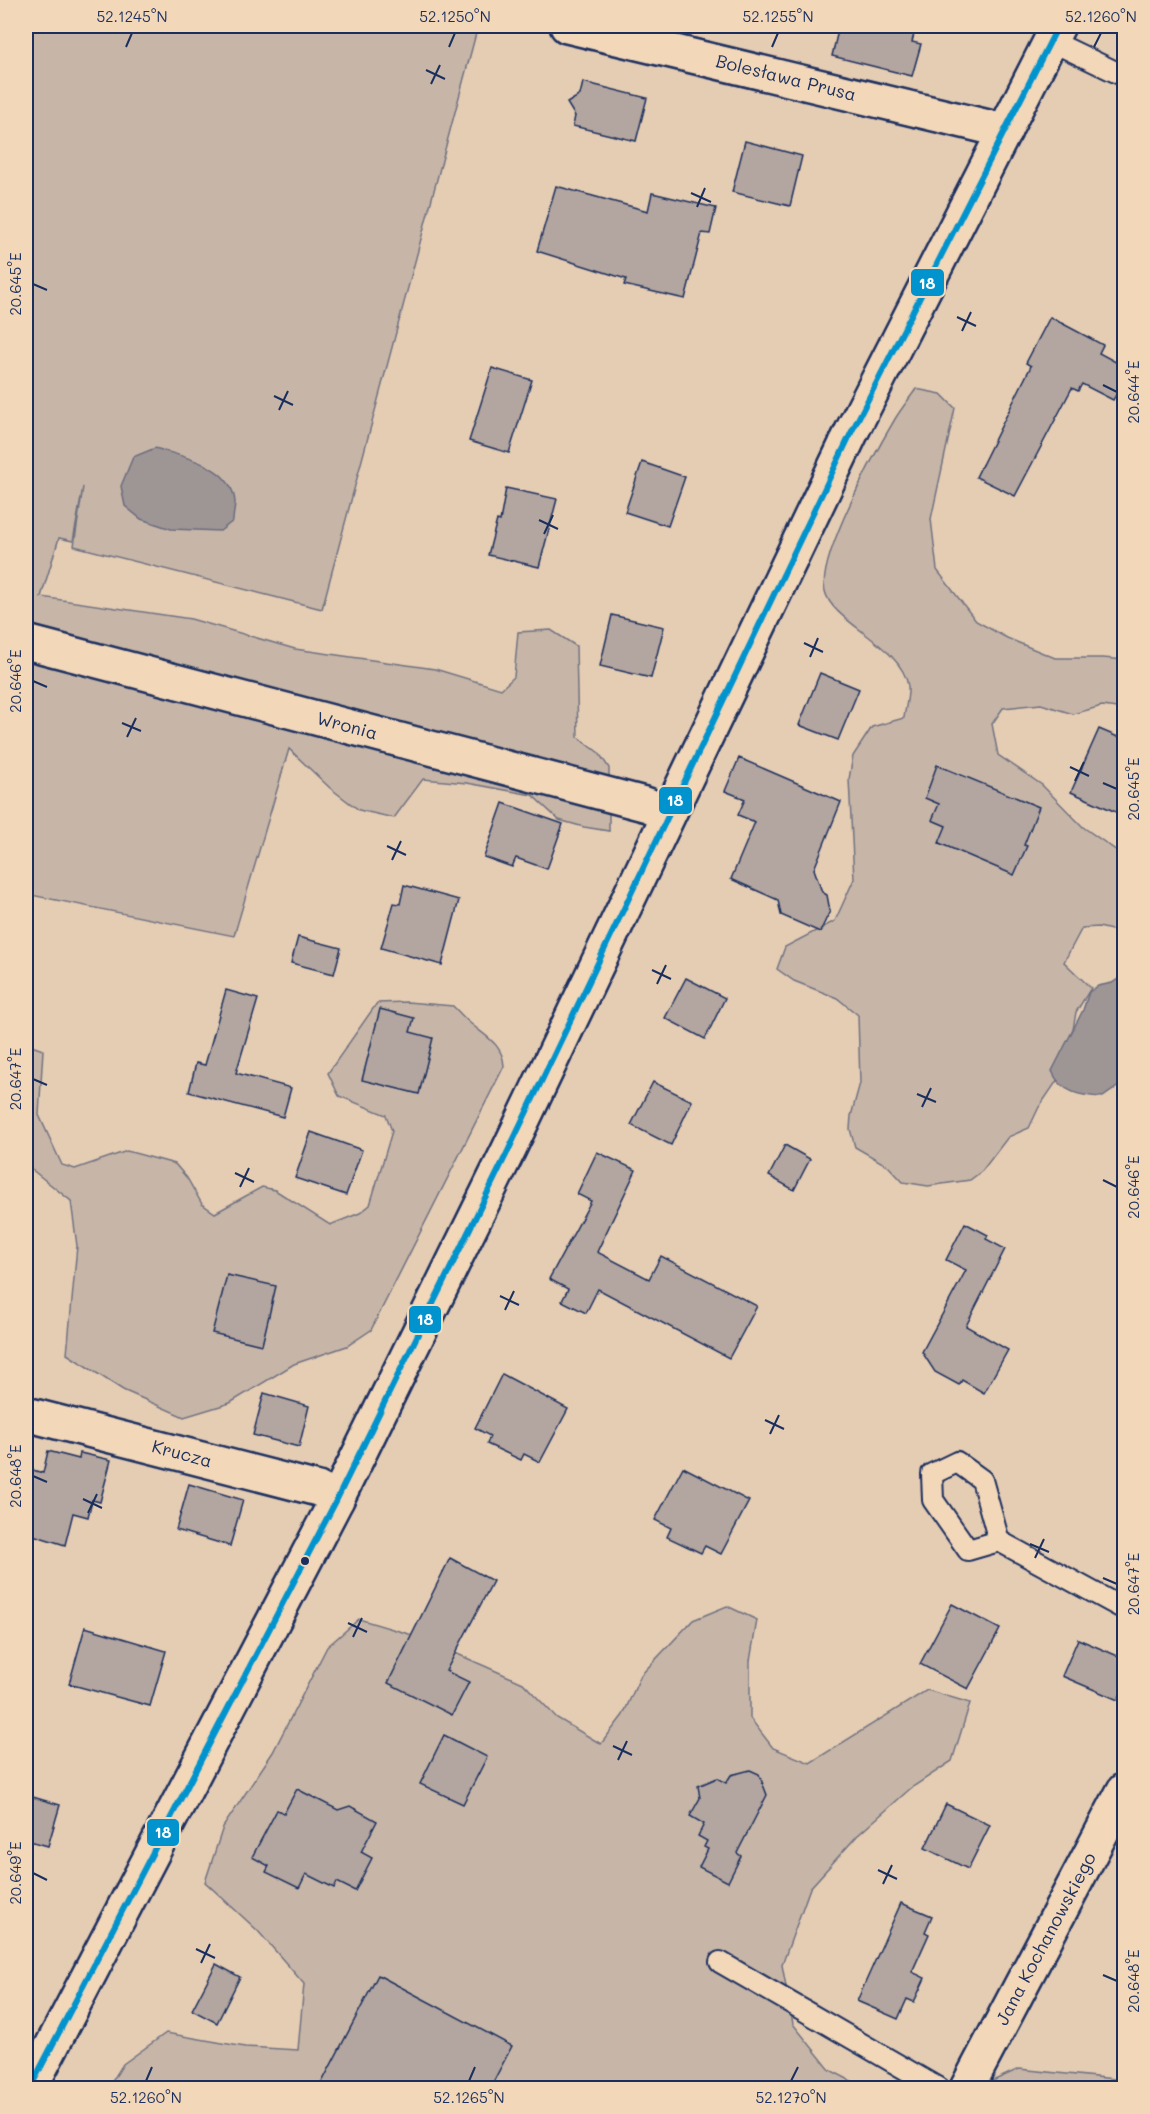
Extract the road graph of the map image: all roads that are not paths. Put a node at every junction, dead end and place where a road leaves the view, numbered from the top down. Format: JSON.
{"nodes":[{"id":1,"x":567,"y":26,"type":"edge"},
{"id":2,"x":1054,"y":33,"type":"edge"},
{"id":3,"x":1125,"y":76,"type":"edge"},
{"id":4,"x":1005,"y":131,"type":"junction"},
{"id":5,"x":26,"y":642,"type":"edge"},
{"id":6,"x":668,"y":814,"type":"junction"},
{"id":7,"x":26,"y":1414,"type":"edge"},
{"id":8,"x":337,"y":1499,"type":"junction"},
{"id":9,"x":999,"y":1541,"type":"dead end"},
{"id":10,"x":1125,"y":1609,"type":"edge"},
{"id":11,"x":1125,"y":1790,"type":"edge"},
{"id":12,"x":720,"y":1962,"type":"dead end"},
{"id":13,"x":30,"y":2088,"type":"edge"},
{"id":14,"x":938,"y":2088,"type":"edge"},
{"id":15,"x":968,"y":2088,"type":"edge"}],
"edges":[{"from":1,"to":4,"type":"street","name":"Bolesława Prusa"},
{"from":2,"to":3,"type":"lane"},
{"from":2,"to":4,"type":"street"},
{"from":4,"to":6,"type":"street"},
{"from":5,"to":6,"type":"street","name":"Wronia"},
{"from":6,"to":8,"type":"street"},
{"from":7,"to":8,"type":"street","name":"Krucza"},
{"from":8,"to":13,"type":"street"},
{"from":9,"to":10,"type":"lane"},
{"from":11,"to":15,"type":"street","name":"Jana Kochanowskiego"},
{"from":12,"to":14,"type":"lane"}]}
